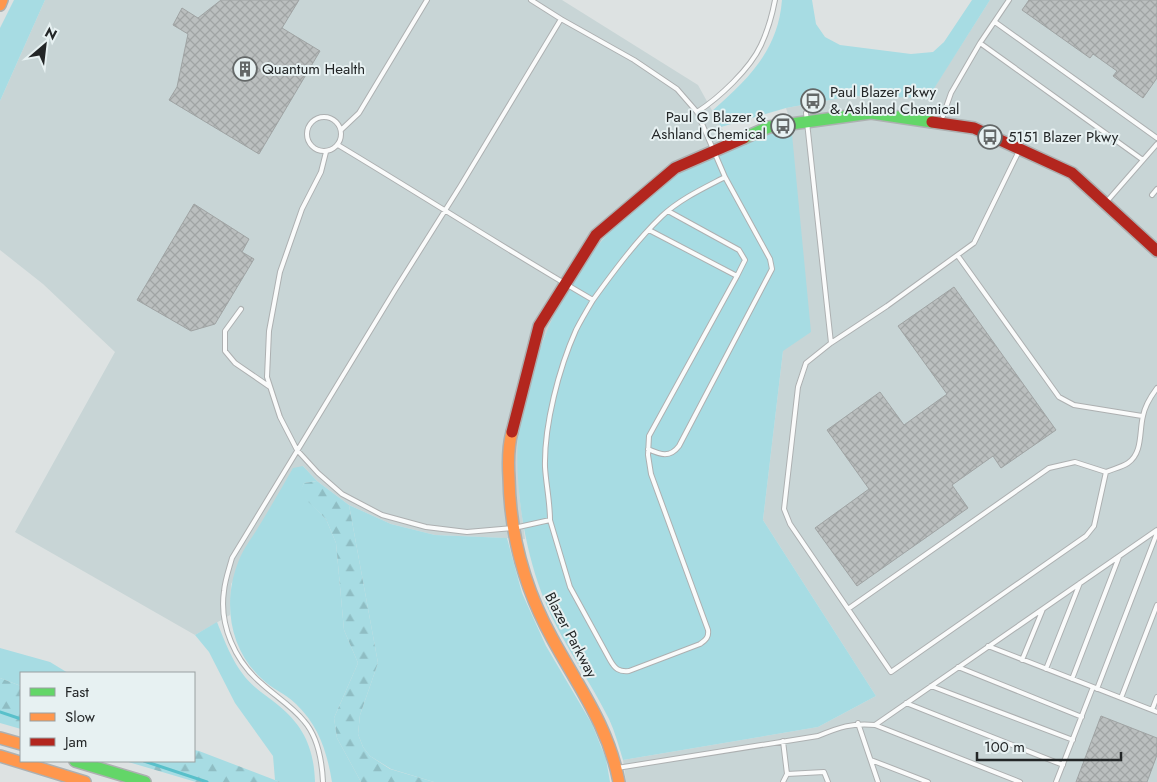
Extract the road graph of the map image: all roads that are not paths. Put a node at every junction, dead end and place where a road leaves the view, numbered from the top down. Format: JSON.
{"nodes":[{"id":1,"x":2,"y":0,"type":"edge"},
{"id":2,"x":427,"y":0,"type":"edge"},
{"id":3,"x":531,"y":0,"type":"edge"},
{"id":4,"x":775,"y":0,"type":"edge"},
{"id":5,"x":1009,"y":0,"type":"edge"},
{"id":6,"x":0,"y":5,"type":"edge"},
{"id":7,"x":561,"y":20,"type":"junction"},
{"id":8,"x":995,"y":22,"type":"junction"},
{"id":9,"x":980,"y":43,"type":"junction"},
{"id":10,"x":697,"y":112,"type":"junction"},
{"id":11,"x":806,"y":113,"type":"junction"},
{"id":12,"x":943,"y":116,"type":"junction"},
{"id":13,"x":340,"y":130,"type":"junction"},
{"id":14,"x":1157,"y":138,"type":"edge"},
{"id":15,"x":1020,"y":141,"type":"junction"},
{"id":16,"x":1157,"y":144,"type":"edge"},
{"id":17,"x":338,"y":145,"type":"junction"},
{"id":18,"x":710,"y":145,"type":"junction"},
{"id":19,"x":326,"y":152,"type":"junction"},
{"id":20,"x":1143,"y":160,"type":"junction"},
{"id":21,"x":725,"y":177,"type":"junction"},
{"id":22,"x":1157,"y":189,"type":"edge"},
{"id":23,"x":1152,"y":195,"type":"dead end"},
{"id":24,"x":1109,"y":199,"type":"junction"},
{"id":25,"x":445,"y":210,"type":"junction"},
{"id":26,"x":668,"y":212,"type":"junction"},
{"id":27,"x":649,"y":230,"type":"junction"},
{"id":28,"x":1157,"y":251,"type":"edge"},
{"id":29,"x":958,"y":256,"type":"junction"},
{"id":30,"x":737,"y":276,"type":"junction"},
{"id":31,"x":561,"y":281,"type":"junction"},
{"id":32,"x":593,"y":300,"type":"junction"},
{"id":33,"x":240,"y":309,"type":"dead end"},
{"id":34,"x":831,"y":343,"type":"junction"},
{"id":35,"x":271,"y":387,"type":"junction"},
{"id":36,"x":1157,"y":388,"type":"edge"},
{"id":37,"x":1142,"y":416,"type":"junction"},
{"id":38,"x":648,"y":449,"type":"junction"},
{"id":39,"x":297,"y":450,"type":"junction"},
{"id":40,"x":1106,"y":472,"type":"junction"},
{"id":41,"x":550,"y":520,"type":"junction"},
{"id":42,"x":514,"y":528,"type":"junction"},
{"id":43,"x":1157,"y":532,"type":"edge"},
{"id":44,"x":1119,"y":557,"type":"junction"},
{"id":45,"x":1080,"y":583,"type":"junction"},
{"id":46,"x":1157,"y":605,"type":"edge"},
{"id":47,"x":848,"y":609,"type":"junction"},
{"id":48,"x":1043,"y":609,"type":"junction"},
{"id":49,"x":988,"y":646,"type":"junction"},
{"id":50,"x":1022,"y":660,"type":"junction"},
{"id":51,"x":958,"y":667,"type":"junction"},
{"id":52,"x":1046,"y":669,"type":"junction"},
{"id":53,"x":1072,"y":679,"type":"junction"},
{"id":54,"x":931,"y":686,"type":"junction"},
{"id":55,"x":1095,"y":688,"type":"junction"},
{"id":56,"x":1157,"y":697,"type":"edge"},
{"id":57,"x":1121,"y":698,"type":"junction"},
{"id":58,"x":906,"y":703,"type":"junction"},
{"id":59,"x":1152,"y":710,"type":"junction"},
{"id":60,"x":1157,"y":712,"type":"edge"},
{"id":61,"x":1082,"y":717,"type":"junction"},
{"id":62,"x":858,"y":723,"type":"junction"},
{"id":63,"x":876,"y":725,"type":"junction"},
{"id":64,"x":0,"y":738,"type":"edge"},
{"id":65,"x":1073,"y":740,"type":"junction"},
{"id":66,"x":783,"y":741,"type":"junction"},
{"id":67,"x":20,"y":744,"type":"edge"},
{"id":68,"x":0,"y":756,"type":"edge"},
{"id":69,"x":870,"y":760,"type":"junction"},
{"id":70,"x":78,"y":762,"type":"edge"},
{"id":71,"x":1063,"y":765,"type":"junction"},
{"id":72,"x":617,"y":768,"type":"junction"},
{"id":73,"x":787,"y":774,"type":"junction"},
{"id":74,"x":85,"y":782,"type":"edge"},
{"id":75,"x":145,"y":782,"type":"edge"},
{"id":76,"x":323,"y":782,"type":"edge"},
{"id":77,"x":619,"y":782,"type":"edge"},
{"id":78,"x":784,"y":782,"type":"edge"},
{"id":79,"x":828,"y":782,"type":"edge"},
{"id":80,"x":878,"y":782,"type":"edge"},
{"id":81,"x":928,"y":782,"type":"edge"},
{"id":82,"x":1020,"y":782,"type":"edge"},
{"id":83,"x":1056,"y":782,"type":"edge"}],
"edges":[{"from":1,"to":6,"type":"main road"},
{"from":2,"to":13,"type":"lane"},
{"from":3,"to":7,"type":"lane"},
{"from":4,"to":10,"type":"lane"},
{"from":5,"to":8,"type":"lane"},
{"from":7,"to":10,"type":"lane"},
{"from":7,"to":25,"type":"lane"},
{"from":8,"to":9,"type":"lane"},
{"from":8,"to":14,"type":"lane"},
{"from":9,"to":12,"type":"lane"},
{"from":9,"to":20,"type":"lane"},
{"from":10,"to":18,"type":"lane"},
{"from":11,"to":12,"type":"main road","name":"Blazer Parkway"},
{"from":11,"to":18,"type":"main road","name":"Blazer Parkway"},
{"from":11,"to":34,"type":"lane"},
{"from":12,"to":15,"type":"main road","name":"Blazer Parkway"},
{"from":13,"to":17,"type":"lane"},
{"from":13,"to":19,"type":"lane"},
{"from":15,"to":24,"type":"main road","name":"Blazer Parkway"},
{"from":15,"to":29,"type":"lane"},
{"from":16,"to":20,"type":"lane"},
{"from":17,"to":19,"type":"lane"},
{"from":17,"to":25,"type":"lane"},
{"from":18,"to":21,"type":"lane"},
{"from":18,"to":31,"type":"main road","name":"Blazer Parkway"},
{"from":19,"to":35,"type":"lane"},
{"from":20,"to":24,"type":"lane"},
{"from":21,"to":26,"type":"lane"},
{"from":21,"to":38,"type":"lane"},
{"from":22,"to":23,"type":"lane"},
{"from":24,"to":28,"type":"main road","name":"Blazer Parkway"},
{"from":25,"to":31,"type":"lane"},
{"from":25,"to":39,"type":"lane"},
{"from":26,"to":27,"type":"lane"},
{"from":26,"to":30,"type":"lane"},
{"from":27,"to":30,"type":"lane"},
{"from":27,"to":32,"type":"lane"},
{"from":29,"to":34,"type":"lane"},
{"from":29,"to":37,"type":"lane"},
{"from":30,"to":38,"type":"lane"},
{"from":31,"to":32,"type":"lane"},
{"from":31,"to":42,"type":"main road","name":"Blazer Parkway"},
{"from":32,"to":41,"type":"lane"},
{"from":33,"to":35,"type":"lane"},
{"from":34,"to":47,"type":"lane"},
{"from":35,"to":39,"type":"lane"},
{"from":36,"to":37,"type":"lane"},
{"from":37,"to":40,"type":"lane"},
{"from":38,"to":41,"type":"lane"},
{"from":39,"to":42,"type":"lane"},
{"from":39,"to":76,"type":"lane"},
{"from":40,"to":47,"type":"lane"},
{"from":40,"to":47,"type":"lane"},
{"from":41,"to":42,"type":"lane"},
{"from":42,"to":72,"type":"main road","name":"Blazer Parkway"},
{"from":43,"to":44,"type":"lane"},
{"from":43,"to":55,"type":"lane"},
{"from":44,"to":45,"type":"lane"},
{"from":44,"to":53,"type":"lane"},
{"from":45,"to":48,"type":"lane"},
{"from":45,"to":52,"type":"lane"},
{"from":46,"to":57,"type":"lane"},
{"from":48,"to":49,"type":"lane"},
{"from":48,"to":50,"type":"lane"},
{"from":49,"to":50,"type":"lane"},
{"from":49,"to":51,"type":"lane"},
{"from":50,"to":52,"type":"lane"},
{"from":51,"to":54,"type":"lane"},
{"from":51,"to":61,"type":"lane"},
{"from":52,"to":53,"type":"lane"},
{"from":53,"to":55,"type":"lane"},
{"from":54,"to":58,"type":"lane"},
{"from":54,"to":65,"type":"lane"},
{"from":55,"to":57,"type":"lane"},
{"from":55,"to":61,"type":"lane"},
{"from":56,"to":59,"type":"lane"},
{"from":57,"to":59,"type":"lane"},
{"from":58,"to":63,"type":"lane"},
{"from":58,"to":71,"type":"lane"},
{"from":59,"to":60,"type":"lane"},
{"from":61,"to":65,"type":"lane"},
{"from":62,"to":63,"type":"lane"},
{"from":62,"to":66,"type":"lane"},
{"from":62,"to":69,"type":"lane"},
{"from":63,"to":82,"type":"lane"},
{"from":64,"to":67,"type":"main road"},
{"from":65,"to":71,"type":"lane"},
{"from":66,"to":72,"type":"lane"},
{"from":66,"to":73,"type":"lane"},
{"from":68,"to":74,"type":"main road"},
{"from":69,"to":80,"type":"lane"},
{"from":69,"to":81,"type":"lane"},
{"from":70,"to":75,"type":"main road"},
{"from":71,"to":83,"type":"lane"},
{"from":72,"to":77,"type":"main road","name":"Blazer Parkway"},
{"from":73,"to":78,"type":"lane"},
{"from":73,"to":79,"type":"lane"}]}
